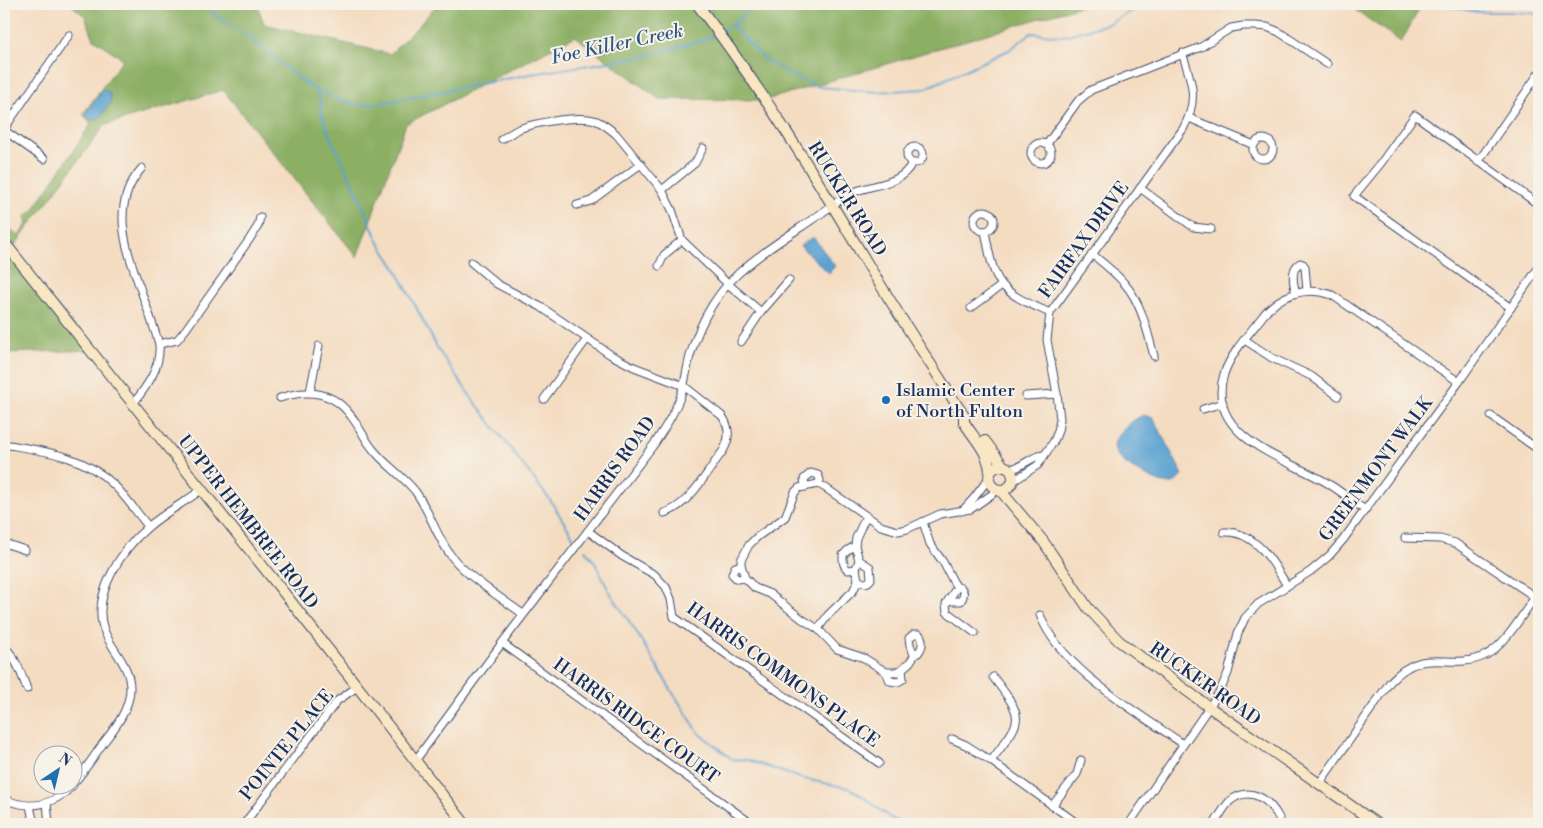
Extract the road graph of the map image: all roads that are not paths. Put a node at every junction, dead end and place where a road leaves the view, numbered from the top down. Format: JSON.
{"nodes":[{"id":1,"x":697,"y":4,"type":"edge"},
{"id":2,"x":69,"y":35,"type":"dead end"},
{"id":3,"x":1182,"y":53,"type":"junction"},
{"id":4,"x":1327,"y":64,"type":"dead end"},
{"id":5,"x":1539,"y":73,"type":"edge"},
{"id":6,"x":1189,"y":118,"type":"junction"},
{"id":7,"x":4,"y":129,"type":"edge"},
{"id":8,"x":502,"y":139,"type":"dead end"},
{"id":9,"x":1047,"y":144,"type":"dead end"},
{"id":10,"x":1254,"y":145,"type":"dead end"},
{"id":11,"x":703,"y":148,"type":"dead end"},
{"id":12,"x":44,"y":159,"type":"dead end"},
{"id":13,"x":1478,"y":162,"type":"junction"},
{"id":14,"x":912,"y":163,"type":"dead end"},
{"id":15,"x":641,"y":164,"type":"junction"},
{"id":16,"x":142,"y":168,"type":"dead end"},
{"id":17,"x":1140,"y":188,"type":"junction"},
{"id":18,"x":662,"y":190,"type":"junction"},
{"id":19,"x":576,"y":205,"type":"dead end"},
{"id":20,"x":833,"y":205,"type":"junction"},
{"id":21,"x":1539,"y":205,"type":"edge"},
{"id":22,"x":260,"y":217,"type":"dead end"},
{"id":23,"x":1210,"y":229,"type":"dead end"},
{"id":24,"x":985,"y":231,"type":"dead end"},
{"id":25,"x":682,"y":240,"type":"junction"},
{"id":26,"x":4,"y":242,"type":"edge"},
{"id":27,"x":1092,"y":254,"type":"junction"},
{"id":28,"x":471,"y":262,"type":"dead end"},
{"id":29,"x":659,"y":266,"type":"dead end"},
{"id":30,"x":1539,"y":267,"type":"edge"},
{"id":31,"x":789,"y":280,"type":"dead end"},
{"id":32,"x":728,"y":284,"type":"junction"},
{"id":33,"x":1002,"y":285,"type":"junction"},
{"id":34,"x":1308,"y":291,"type":"junction"},
{"id":35,"x":1296,"y":293,"type":"junction"},
{"id":36,"x":971,"y":308,"type":"dead end"},
{"id":37,"x":1511,"y":308,"type":"junction"},
{"id":38,"x":761,"y":312,"type":"junction"},
{"id":39,"x":1050,"y":313,"type":"junction"},
{"id":40,"x":587,"y":339,"type":"junction"},
{"id":41,"x":1245,"y":340,"type":"junction"},
{"id":42,"x":741,"y":342,"type":"dead end"},
{"id":43,"x":159,"y":344,"type":"junction"},
{"id":44,"x":319,"y":346,"type":"dead end"},
{"id":45,"x":1154,"y":356,"type":"dead end"},
{"id":46,"x":1459,"y":382,"type":"junction"},
{"id":47,"x":684,"y":386,"type":"junction"},
{"id":48,"x":310,"y":392,"type":"junction"},
{"id":49,"x":1058,"y":394,"type":"junction"},
{"id":50,"x":1026,"y":396,"type":"dead end"},
{"id":51,"x":1338,"y":396,"type":"dead end"},
{"id":52,"x":280,"y":398,"type":"dead end"},
{"id":53,"x":544,"y":399,"type":"dead end"},
{"id":54,"x":133,"y":404,"type":"junction"},
{"id":55,"x":1223,"y":404,"type":"junction"},
{"id":56,"x":1203,"y":409,"type":"dead end"},
{"id":57,"x":964,"y":416,"type":"junction"},
{"id":58,"x":1491,"y":416,"type":"dead end"},
{"id":59,"x":4,"y":444,"type":"edge"},
{"id":60,"x":1539,"y":450,"type":"edge"},
{"id":61,"x":1043,"y":455,"type":"junction"},
{"id":62,"x":1006,"y":468,"type":"junction"},
{"id":63,"x":989,"y":476,"type":"junction"},
{"id":64,"x":1012,"y":483,"type":"junction"},
{"id":65,"x":818,"y":484,"type":"junction"},
{"id":66,"x":805,"y":487,"type":"junction"},
{"id":67,"x":201,"y":490,"type":"junction"},
{"id":68,"x":999,"y":490,"type":"junction"},
{"id":69,"x":1365,"y":510,"type":"junction"},
{"id":70,"x":962,"y":511,"type":"junction"},
{"id":71,"x":664,"y":513,"type":"dead end"},
{"id":72,"x":866,"y":516,"type":"junction"},
{"id":73,"x":923,"y":522,"type":"junction"},
{"id":74,"x":148,"y":526,"type":"junction"},
{"id":75,"x":588,"y":531,"type":"junction"},
{"id":76,"x":1224,"y":532,"type":"dead end"},
{"id":77,"x":1404,"y":538,"type":"dead end"},
{"id":78,"x":1043,"y":541,"type":"junction"},
{"id":79,"x":4,"y":543,"type":"edge"},
{"id":80,"x":856,"y":546,"type":"junction"},
{"id":81,"x":25,"y":550,"type":"dead end"},
{"id":82,"x":859,"y":560,"type":"junction"},
{"id":83,"x":856,"y":570,"type":"junction"},
{"id":84,"x":858,"y":580,"type":"junction"},
{"id":85,"x":1287,"y":586,"type":"junction"},
{"id":86,"x":1537,"y":594,"type":"edge"},
{"id":87,"x":523,"y":614,"type":"junction"},
{"id":88,"x":1040,"y":615,"type":"dead end"},
{"id":89,"x":818,"y":628,"type":"junction"},
{"id":90,"x":975,"y":633,"type":"dead end"},
{"id":91,"x":502,"y":642,"type":"junction"},
{"id":92,"x":4,"y":646,"type":"edge"},
{"id":93,"x":916,"y":653,"type":"dead end"},
{"id":94,"x":994,"y":677,"type":"dead end"},
{"id":95,"x":357,"y":687,"type":"junction"},
{"id":96,"x":27,"y":689,"type":"dead end"},
{"id":97,"x":1209,"y":707,"type":"junction"},
{"id":98,"x":952,"y":739,"type":"dead end"},
{"id":99,"x":1183,"y":744,"type":"junction"},
{"id":100,"x":1081,"y":760,"type":"dead end"},
{"id":101,"x":415,"y":761,"type":"junction"},
{"id":102,"x":991,"y":762,"type":"junction"},
{"id":103,"x":879,"y":763,"type":"dead end"},
{"id":104,"x":82,"y":771,"type":"edge"},
{"id":105,"x":1319,"y":784,"type":"junction"},
{"id":106,"x":60,"y":796,"type":"edge"},
{"id":107,"x":4,"y":799,"type":"edge"},
{"id":108,"x":47,"y":803,"type":"junction"},
{"id":109,"x":30,"y":806,"type":"junction"},
{"id":110,"x":1052,"y":806,"type":"junction"},
{"id":111,"x":1279,"y":818,"type":"dead end"},
{"id":112,"x":34,"y":824,"type":"edge"},
{"id":113,"x":49,"y":824,"type":"edge"},
{"id":114,"x":244,"y":824,"type":"edge"},
{"id":115,"x":465,"y":824,"type":"edge"},
{"id":116,"x":752,"y":824,"type":"edge"},
{"id":117,"x":1078,"y":824,"type":"edge"},
{"id":118,"x":1129,"y":824,"type":"edge"},
{"id":119,"x":1214,"y":824,"type":"edge"},
{"id":120,"x":1377,"y":824,"type":"edge"}],
"edges":[{"from":1,"to":20,"type":"main road","name":"RUCKER ROAD"},
{"from":2,"to":7,"type":"street"},
{"from":3,"to":4,"type":"street"},
{"from":3,"to":6,"type":"street","name":"FAIRFAX DRIVE"},
{"from":3,"to":9,"type":"street"},
{"from":5,"to":13,"type":"street"},
{"from":6,"to":10,"type":"street"},
{"from":6,"to":17,"type":"street","name":"FAIRFAX DRIVE"},
{"from":7,"to":12,"type":"street"},
{"from":8,"to":15,"type":"street"},
{"from":11,"to":18,"type":"street"},
{"from":13,"to":21,"type":"street"},
{"from":13,"to":37,"type":"street"},
{"from":14,"to":20,"type":"street","name":"HARRIS ROAD"},
{"from":15,"to":18,"type":"street"},
{"from":15,"to":19,"type":"street"},
{"from":16,"to":43,"type":"street"},
{"from":17,"to":23,"type":"street"},
{"from":17,"to":27,"type":"street","name":"FAIRFAX DRIVE"},
{"from":18,"to":25,"type":"street"},
{"from":20,"to":32,"type":"street","name":"HARRIS ROAD"},
{"from":20,"to":57,"type":"main road","name":"RUCKER ROAD"},
{"from":22,"to":43,"type":"street"},
{"from":24,"to":33,"type":"street"},
{"from":25,"to":29,"type":"street"},
{"from":25,"to":32,"type":"street"},
{"from":26,"to":54,"type":"main road","name":"UPPER HEMBREE ROAD"},
{"from":27,"to":39,"type":"street","name":"FAIRFAX DRIVE"},
{"from":27,"to":45,"type":"street"},
{"from":28,"to":40,"type":"street"},
{"from":30,"to":37,"type":"street","name":"GREENMONT WALK"},
{"from":31,"to":38,"type":"street"},
{"from":32,"to":38,"type":"street"},
{"from":32,"to":47,"type":"street","name":"HARRIS ROAD"},
{"from":33,"to":36,"type":"street"},
{"from":33,"to":39,"type":"street"},
{"from":34,"to":35,"type":"street"},
{"from":34,"to":35,"type":"street"},
{"from":34,"to":46,"type":"street"},
{"from":35,"to":41,"type":"street"},
{"from":37,"to":46,"type":"street","name":"GREENMONT WALK"},
{"from":38,"to":42,"type":"street"},
{"from":39,"to":49,"type":"street","name":"FAIRFAX DRIVE"},
{"from":40,"to":47,"type":"street"},
{"from":40,"to":53,"type":"street"},
{"from":41,"to":51,"type":"street"},
{"from":41,"to":55,"type":"street"},
{"from":43,"to":54,"type":"street"},
{"from":44,"to":48,"type":"street"},
{"from":46,"to":69,"type":"street","name":"GREENMONT WALK"},
{"from":47,"to":71,"type":"street"},
{"from":47,"to":75,"type":"street","name":"HARRIS ROAD"},
{"from":48,"to":52,"type":"street"},
{"from":48,"to":87,"type":"street"},
{"from":49,"to":50,"type":"street"},
{"from":49,"to":61,"type":"street","name":"FAIRFAX DRIVE"},
{"from":54,"to":67,"type":"main road","name":"UPPER HEMBREE ROAD"},
{"from":55,"to":56,"type":"street"},
{"from":55,"to":69,"type":"street"},
{"from":57,"to":62,"type":"main road","name":"RUCKER ROAD"},
{"from":57,"to":63,"type":"main road","name":"RUCKER ROAD"},
{"from":58,"to":60,"type":"street"},
{"from":59,"to":74,"type":"street"},
{"from":61,"to":62,"type":"street"},
{"from":61,"to":64,"type":"street","name":"FAIRFAX DRIVE"},
{"from":62,"to":63,"type":"main road"},
{"from":62,"to":64,"type":"main road"},
{"from":63,"to":68,"type":"main road"},
{"from":63,"to":70,"type":"street"},
{"from":64,"to":68,"type":"main road"},
{"from":64,"to":78,"type":"main road","name":"RUCKER ROAD"},
{"from":65,"to":66,"type":"street"},
{"from":65,"to":66,"type":"street"},
{"from":65,"to":72,"type":"street"},
{"from":66,"to":89,"type":"street"},
{"from":67,"to":74,"type":"street"},
{"from":67,"to":95,"type":"main road","name":"UPPER HEMBREE ROAD"},
{"from":68,"to":70,"type":"street"},
{"from":68,"to":78,"type":"main road","name":"RUCKER ROAD"},
{"from":69,"to":85,"type":"street","name":"GREENMONT WALK"},
{"from":70,"to":73,"type":"street"},
{"from":72,"to":73,"type":"street"},
{"from":72,"to":80,"type":"street"},
{"from":73,"to":90,"type":"street"},
{"from":74,"to":104,"type":"street"},
{"from":75,"to":87,"type":"street","name":"HARRIS ROAD"},
{"from":75,"to":103,"type":"street","name":"HARRIS COMMONS PLACE"},
{"from":76,"to":85,"type":"street"},
{"from":77,"to":86,"type":"street"},
{"from":78,"to":97,"type":"main road","name":"RUCKER ROAD"},
{"from":79,"to":81,"type":"street"},
{"from":80,"to":82,"type":"street"},
{"from":80,"to":83,"type":"street"},
{"from":82,"to":83,"type":"street"},
{"from":82,"to":84,"type":"street"},
{"from":83,"to":84,"type":"street"},
{"from":84,"to":89,"type":"street"},
{"from":85,"to":97,"type":"street","name":"GREENMONT WALK"},
{"from":86,"to":105,"type":"street"},
{"from":87,"to":91,"type":"street","name":"HARRIS ROAD"},
{"from":88,"to":99,"type":"street"},
{"from":89,"to":93,"type":"street"},
{"from":91,"to":101,"type":"street","name":"HARRIS ROAD"},
{"from":91,"to":116,"type":"street","name":"HARRIS RIDGE COURT"},
{"from":92,"to":96,"type":"street"},
{"from":94,"to":102,"type":"street"},
{"from":95,"to":101,"type":"main road","name":"UPPER HEMBREE ROAD"},
{"from":95,"to":114,"type":"street","name":"POINTE PLACE"},
{"from":97,"to":99,"type":"street","name":"GREENMONT WALK"},
{"from":97,"to":105,"type":"main road","name":"RUCKER ROAD"},
{"from":98,"to":102,"type":"street"},
{"from":99,"to":118,"type":"street","name":"GREENMONT WALK"},
{"from":100,"to":110,"type":"street"},
{"from":101,"to":115,"type":"main road","name":"UPPER HEMBREE ROAD"},
{"from":102,"to":110,"type":"street"},
{"from":105,"to":120,"type":"main road","name":"RUCKER ROAD"},
{"from":106,"to":108,"type":"street"},
{"from":107,"to":109,"type":"street"},
{"from":108,"to":109,"type":"street"},
{"from":108,"to":113,"type":"street"},
{"from":109,"to":112,"type":"street"},
{"from":110,"to":117,"type":"street"},
{"from":111,"to":119,"type":"street"}]}
